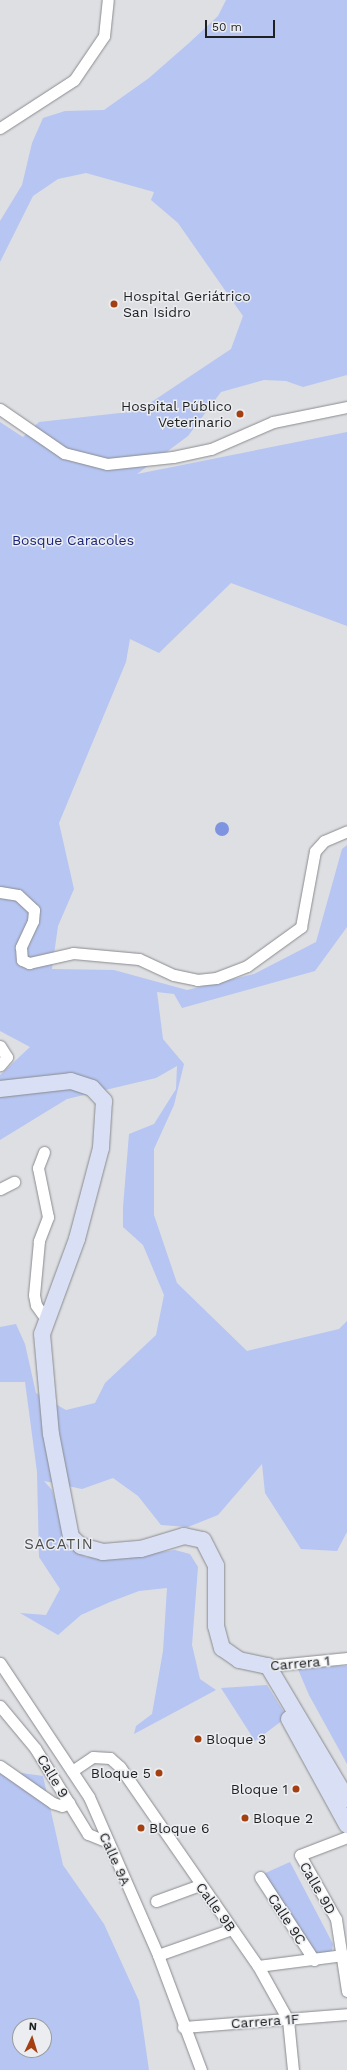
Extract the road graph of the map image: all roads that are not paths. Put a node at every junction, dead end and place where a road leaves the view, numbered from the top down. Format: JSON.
{"nodes":[{"id":1,"x":108,"y":0,"type":"edge"},
{"id":2,"x":0,"y":128,"type":"edge"},
{"id":3,"x":347,"y":407,"type":"edge"},
{"id":4,"x":0,"y":409,"type":"edge"},
{"id":5,"x":347,"y":831,"type":"edge"},
{"id":6,"x":0,"y":892,"type":"edge"},
{"id":7,"x":0,"y":1046,"type":"edge"},
{"id":8,"x":0,"y":1065,"type":"edge"},
{"id":9,"x":0,"y":1088,"type":"edge"},
{"id":10,"x":44,"y":1152,"type":"dead end"},
{"id":11,"x":14,"y":1182,"type":"dead end"},
{"id":12,"x":0,"y":1189,"type":"edge"},
{"id":13,"x":45,"y":1318,"type":"junction"},
{"id":14,"x":347,"y":1658,"type":"edge"},
{"id":15,"x":0,"y":1662,"type":"edge"},
{"id":16,"x":252,"y":1664,"type":"junction"},
{"id":17,"x":268,"y":1666,"type":"junction"},
{"id":18,"x":0,"y":1706,"type":"edge"},
{"id":19,"x":0,"y":1766,"type":"edge"},
{"id":20,"x":72,"y":1771,"type":"junction"},
{"id":21,"x":347,"y":1798,"type":"edge"},
{"id":22,"x":69,"y":1803,"type":"junction"},
{"id":23,"x":347,"y":1825,"type":"edge"},
{"id":24,"x":347,"y":1838,"type":"edge"},
{"id":25,"x":108,"y":1842,"type":"junction"},
{"id":26,"x":260,"y":1878,"type":"dead end"},
{"id":27,"x":200,"y":1885,"type":"junction"},
{"id":28,"x":156,"y":1901,"type":"dead end"},
{"id":29,"x":232,"y":1929,"type":"junction"},
{"id":30,"x":158,"y":1955,"type":"junction"},
{"id":31,"x":343,"y":1955,"type":"junction"},
{"id":32,"x":314,"y":1960,"type":"junction"},
{"id":33,"x":258,"y":1966,"type":"junction"},
{"id":34,"x":347,"y":1991,"type":"edge"},
{"id":35,"x":347,"y":2014,"type":"edge"},
{"id":36,"x":288,"y":2020,"type":"junction"},
{"id":37,"x":183,"y":2027,"type":"junction"},
{"id":38,"x":201,"y":2070,"type":"edge"},
{"id":39,"x":293,"y":2070,"type":"edge"}],
"edges":[{"from":1,"to":2,"type":"street"},
{"from":3,"to":4,"type":"street"},
{"from":5,"to":6,"type":"street"},
{"from":7,"to":8,"type":"street"},
{"from":9,"to":13,"type":"main road"},
{"from":10,"to":13,"type":"street"},
{"from":11,"to":12,"type":"street"},
{"from":13,"to":16,"type":"main road","name":"Carrera 1"},
{"from":14,"to":17,"type":"street","name":"Carrera 1"},
{"from":15,"to":20,"type":"street","name":"Calle 9A"},
{"from":16,"to":17,"type":"main road","name":"Carrera 1"},
{"from":16,"to":23,"type":"main road"},
{"from":17,"to":21,"type":"main road"},
{"from":18,"to":22,"type":"street","name":"Calle 9"},
{"from":19,"to":22,"type":"street"},
{"from":20,"to":25,"type":"street","name":"Calle 9A"},
{"from":20,"to":27,"type":"street","name":"Calle 9B"},
{"from":22,"to":25,"type":"street","name":"Calle 9"},
{"from":24,"to":31,"type":"street","name":"Calle 9D"},
{"from":25,"to":30,"type":"street","name":"Calle 9A"},
{"from":26,"to":32,"type":"street","name":"Calle 9C"},
{"from":27,"to":28,"type":"street"},
{"from":27,"to":29,"type":"street","name":"Calle 9B"},
{"from":29,"to":30,"type":"street"},
{"from":29,"to":33,"type":"street","name":"Calle 9B"},
{"from":30,"to":37,"type":"street","name":"Calle 9A"},
{"from":31,"to":32,"type":"street"},
{"from":31,"to":34,"type":"street","name":"Calle 9D"},
{"from":32,"to":33,"type":"street"},
{"from":33,"to":36,"type":"street","name":"Calle 9B"},
{"from":35,"to":36,"type":"street","name":"Carrera 1F"},
{"from":36,"to":37,"type":"street","name":"Carrera 1F"},
{"from":36,"to":39,"type":"street","name":"Calle 9B"},
{"from":37,"to":38,"type":"street","name":"Calle 9A"}]}
